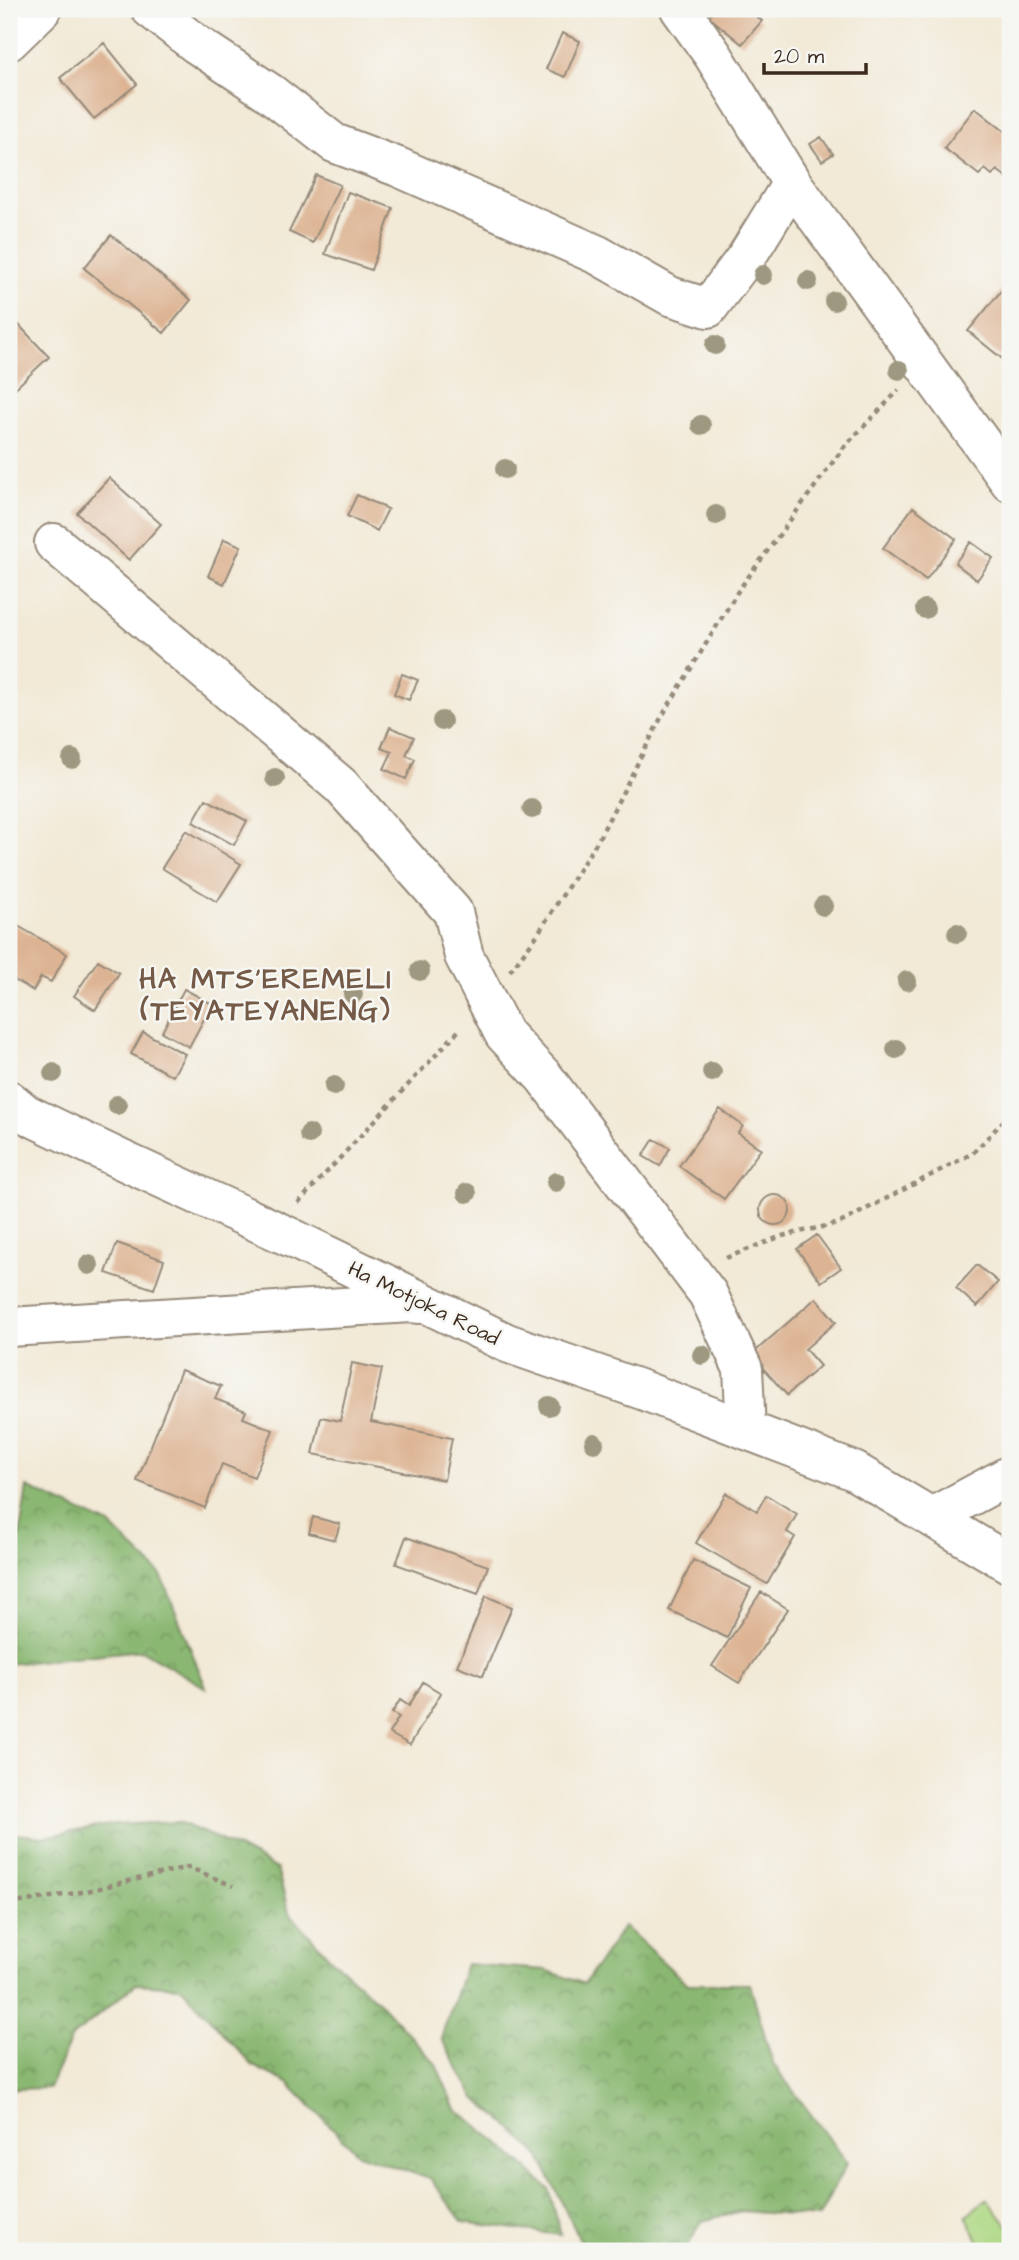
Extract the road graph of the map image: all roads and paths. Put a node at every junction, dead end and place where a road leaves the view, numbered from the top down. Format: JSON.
{"nodes":[{"id":1,"x":42,"y":9,"type":"edge"},
{"id":2,"x":151,"y":9,"type":"edge"},
{"id":3,"x":680,"y":9,"type":"edge"},
{"id":4,"x":9,"y":41,"type":"edge"},
{"id":5,"x":792,"y":183,"type":"junction"},
{"id":6,"x":923,"y":363,"type":"junction"},
{"id":7,"x":1010,"y":482,"type":"edge"},
{"id":8,"x":54,"y":543,"type":"dead end"},
{"id":9,"x":487,"y":1001,"type":"junction"},
{"id":10,"x":9,"y":1100,"type":"edge"},
{"id":11,"x":1010,"y":1114,"type":"edge"},
{"id":12,"x":273,"y":1229,"type":"junction"},
{"id":13,"x":691,"y":1272,"type":"junction"},
{"id":14,"x":430,"y":1306,"type":"junction"},
{"id":15,"x":9,"y":1326,"type":"edge"},
{"id":16,"x":746,"y":1430,"type":"junction"},
{"id":17,"x":1010,"y":1475,"type":"edge"},
{"id":18,"x":932,"y":1517,"type":"junction"},
{"id":19,"x":1010,"y":1564,"type":"edge"},
{"id":20,"x":233,"y":1886,"type":"dead end"},
{"id":21,"x":9,"y":1904,"type":"edge"}],
"edges":[{"from":1,"to":4,"type":"street"},
{"from":2,"to":5,"type":"street"},
{"from":3,"to":5,"type":"street"},
{"from":5,"to":6,"type":"street"},
{"from":6,"to":7,"type":"street"},
{"from":6,"to":9,"type":"path"},
{"from":8,"to":9,"type":"street"},
{"from":9,"to":12,"type":"path"},
{"from":9,"to":13,"type":"street"},
{"from":10,"to":12,"type":"street","name":"Ha Motjoka Road"},
{"from":11,"to":13,"type":"path"},
{"from":12,"to":14,"type":"street","name":"Ha Motjoka Road"},
{"from":13,"to":16,"type":"street"},
{"from":14,"to":15,"type":"street"},
{"from":14,"to":16,"type":"street","name":"Ha Motjoka Road"},
{"from":16,"to":18,"type":"street","name":"Ha Motjoka Road"},
{"from":17,"to":18,"type":"street"},
{"from":18,"to":19,"type":"street","name":"Ha Motjoka Road"},
{"from":20,"to":21,"type":"path"}]}
